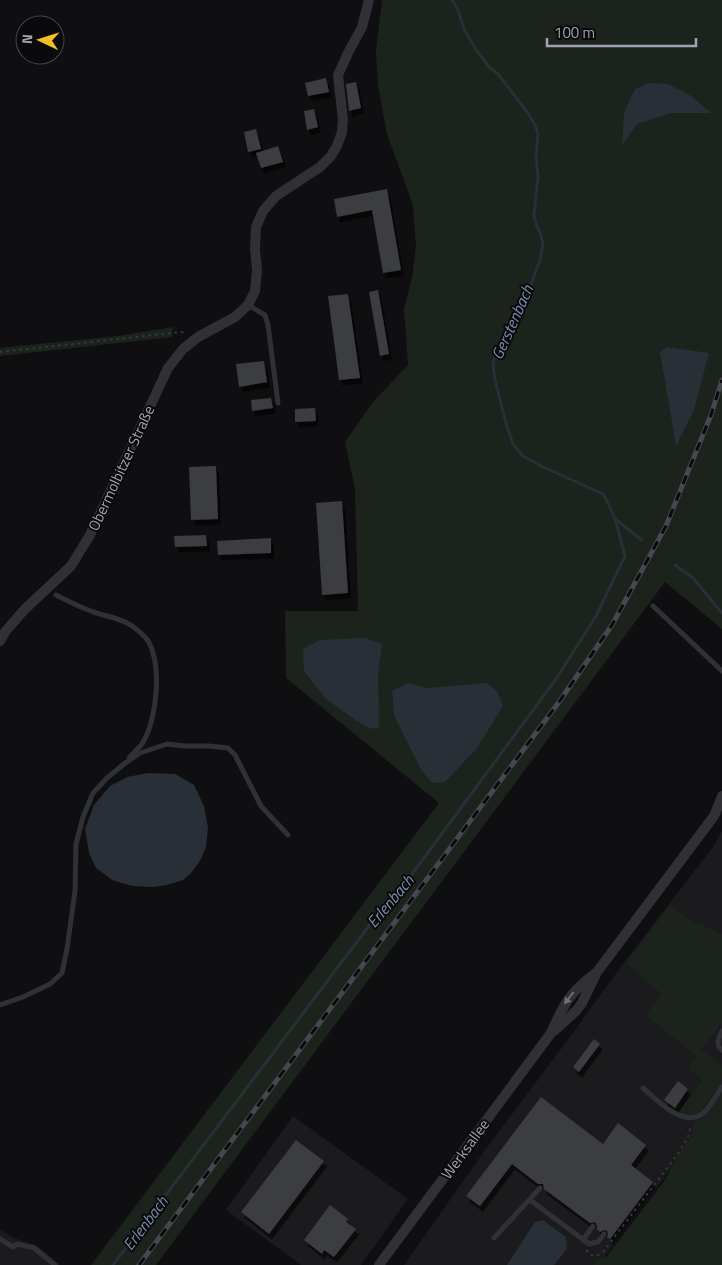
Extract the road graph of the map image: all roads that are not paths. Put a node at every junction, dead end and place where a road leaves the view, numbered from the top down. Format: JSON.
{"nodes":[{"id":1,"x":369,"y":0,"type":"edge"},
{"id":2,"x":248,"y":305,"type":"junction"},
{"id":3,"x":278,"y":403,"type":"dead end"},
{"id":4,"x":56,"y":595,"type":"dead end"},
{"id":5,"x":653,"y":606,"type":"dead end"},
{"id":6,"x":0,"y":641,"type":"edge"},
{"id":7,"x":722,"y":671,"type":"edge"},
{"id":8,"x":124,"y":764,"type":"junction"},
{"id":9,"x":722,"y":796,"type":"edge"},
{"id":10,"x":288,"y":835,"type":"dead end"},
{"id":11,"x":0,"y":1004,"type":"edge"},
{"id":12,"x":722,"y":1031,"type":"edge"},
{"id":13,"x":722,"y":1050,"type":"edge"},
{"id":14,"x":722,"y":1087,"type":"edge"},
{"id":15,"x":643,"y":1088,"type":"dead end"},
{"id":16,"x":540,"y":1188,"type":"dead end"},
{"id":17,"x":530,"y":1200,"type":"junction"},
{"id":18,"x":593,"y":1226,"type":"dead end"},
{"id":19,"x":604,"y":1234,"type":"dead end"},
{"id":20,"x":494,"y":1238,"type":"dead end"},
{"id":21,"x":0,"y":1239,"type":"edge"},
{"id":22,"x":583,"y":1240,"type":"junction"},
{"id":23,"x":55,"y":1265,"type":"edge"},
{"id":24,"x":380,"y":1265,"type":"edge"}],
"edges":[{"from":1,"to":2,"type":"street"},
{"from":2,"to":3,"type":"lane"},
{"from":2,"to":6,"type":"street","name":"Obermolbitzer Straße"},
{"from":4,"to":8,"type":"lane"},
{"from":5,"to":7,"type":"lane"},
{"from":8,"to":10,"type":"lane"},
{"from":8,"to":11,"type":"lane"},
{"from":9,"to":24,"type":"street","name":"Werksallee"},
{"from":12,"to":13,"type":"lane"},
{"from":14,"to":15,"type":"lane"},
{"from":16,"to":17,"type":"lane"},
{"from":17,"to":20,"type":"lane"},
{"from":17,"to":22,"type":"lane"},
{"from":18,"to":22,"type":"lane"},
{"from":19,"to":22,"type":"lane"},
{"from":21,"to":23,"type":"lane"}]}
